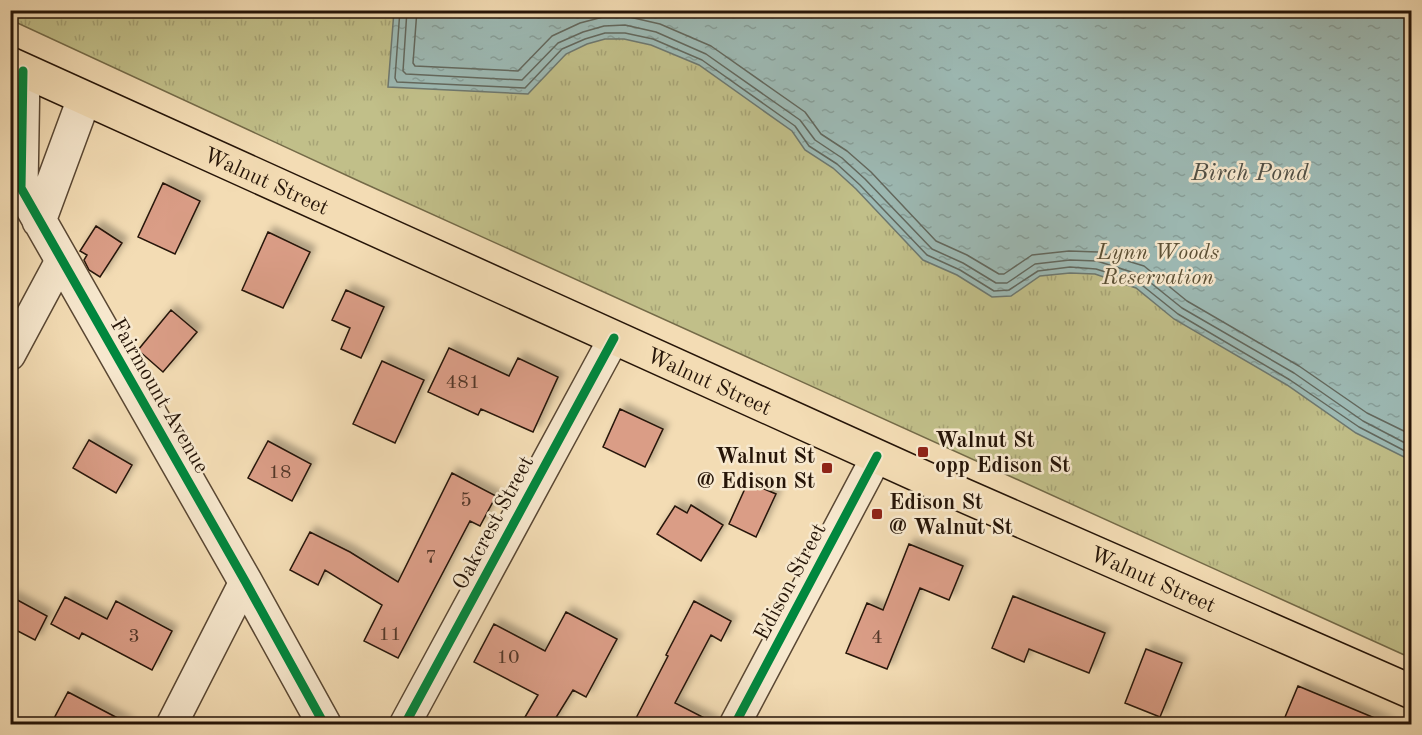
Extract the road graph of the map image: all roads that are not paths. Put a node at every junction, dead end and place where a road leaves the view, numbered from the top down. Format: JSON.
{"nodes":[{"id":1,"x":17,"y":68,"type":"edge"},
{"id":2,"x":84,"y":99,"type":"junction"},
{"id":3,"x":39,"y":221,"type":"junction"},
{"id":4,"x":62,"y":260,"type":"junction"},
{"id":5,"x":614,"y":338,"type":"junction"},
{"id":6,"x":10,"y":356,"type":"edge"},
{"id":7,"x":877,"y":456,"type":"junction"},
{"id":8,"x":245,"y":581,"type":"junction"},
{"id":9,"x":1412,"y":692,"type":"edge"},
{"id":10,"x":172,"y":724,"type":"edge"},
{"id":11,"x":324,"y":724,"type":"edge"},
{"id":12,"x":405,"y":724,"type":"edge"},
{"id":13,"x":735,"y":724,"type":"edge"}],
"edges":[{"from":1,"to":2,"type":"main road","name":"Walnut Street"},
{"from":1,"to":3,"type":"street","name":"Fairmount Avenue"},
{"from":2,"to":3,"type":"street"},
{"from":2,"to":5,"type":"main road","name":"Walnut Street"},
{"from":3,"to":4,"type":"street","name":"Fairmount Avenue"},
{"from":4,"to":6,"type":"street"},
{"from":4,"to":8,"type":"street","name":"Fairmount Avenue"},
{"from":5,"to":7,"type":"main road","name":"Walnut Street"},
{"from":5,"to":12,"type":"street","name":"Oakcrest Street"},
{"from":7,"to":9,"type":"main road","name":"Walnut Street"},
{"from":7,"to":13,"type":"street","name":"Edison Street"},
{"from":8,"to":10,"type":"street"},
{"from":8,"to":11,"type":"street","name":"Fairmount Avenue"}]}
